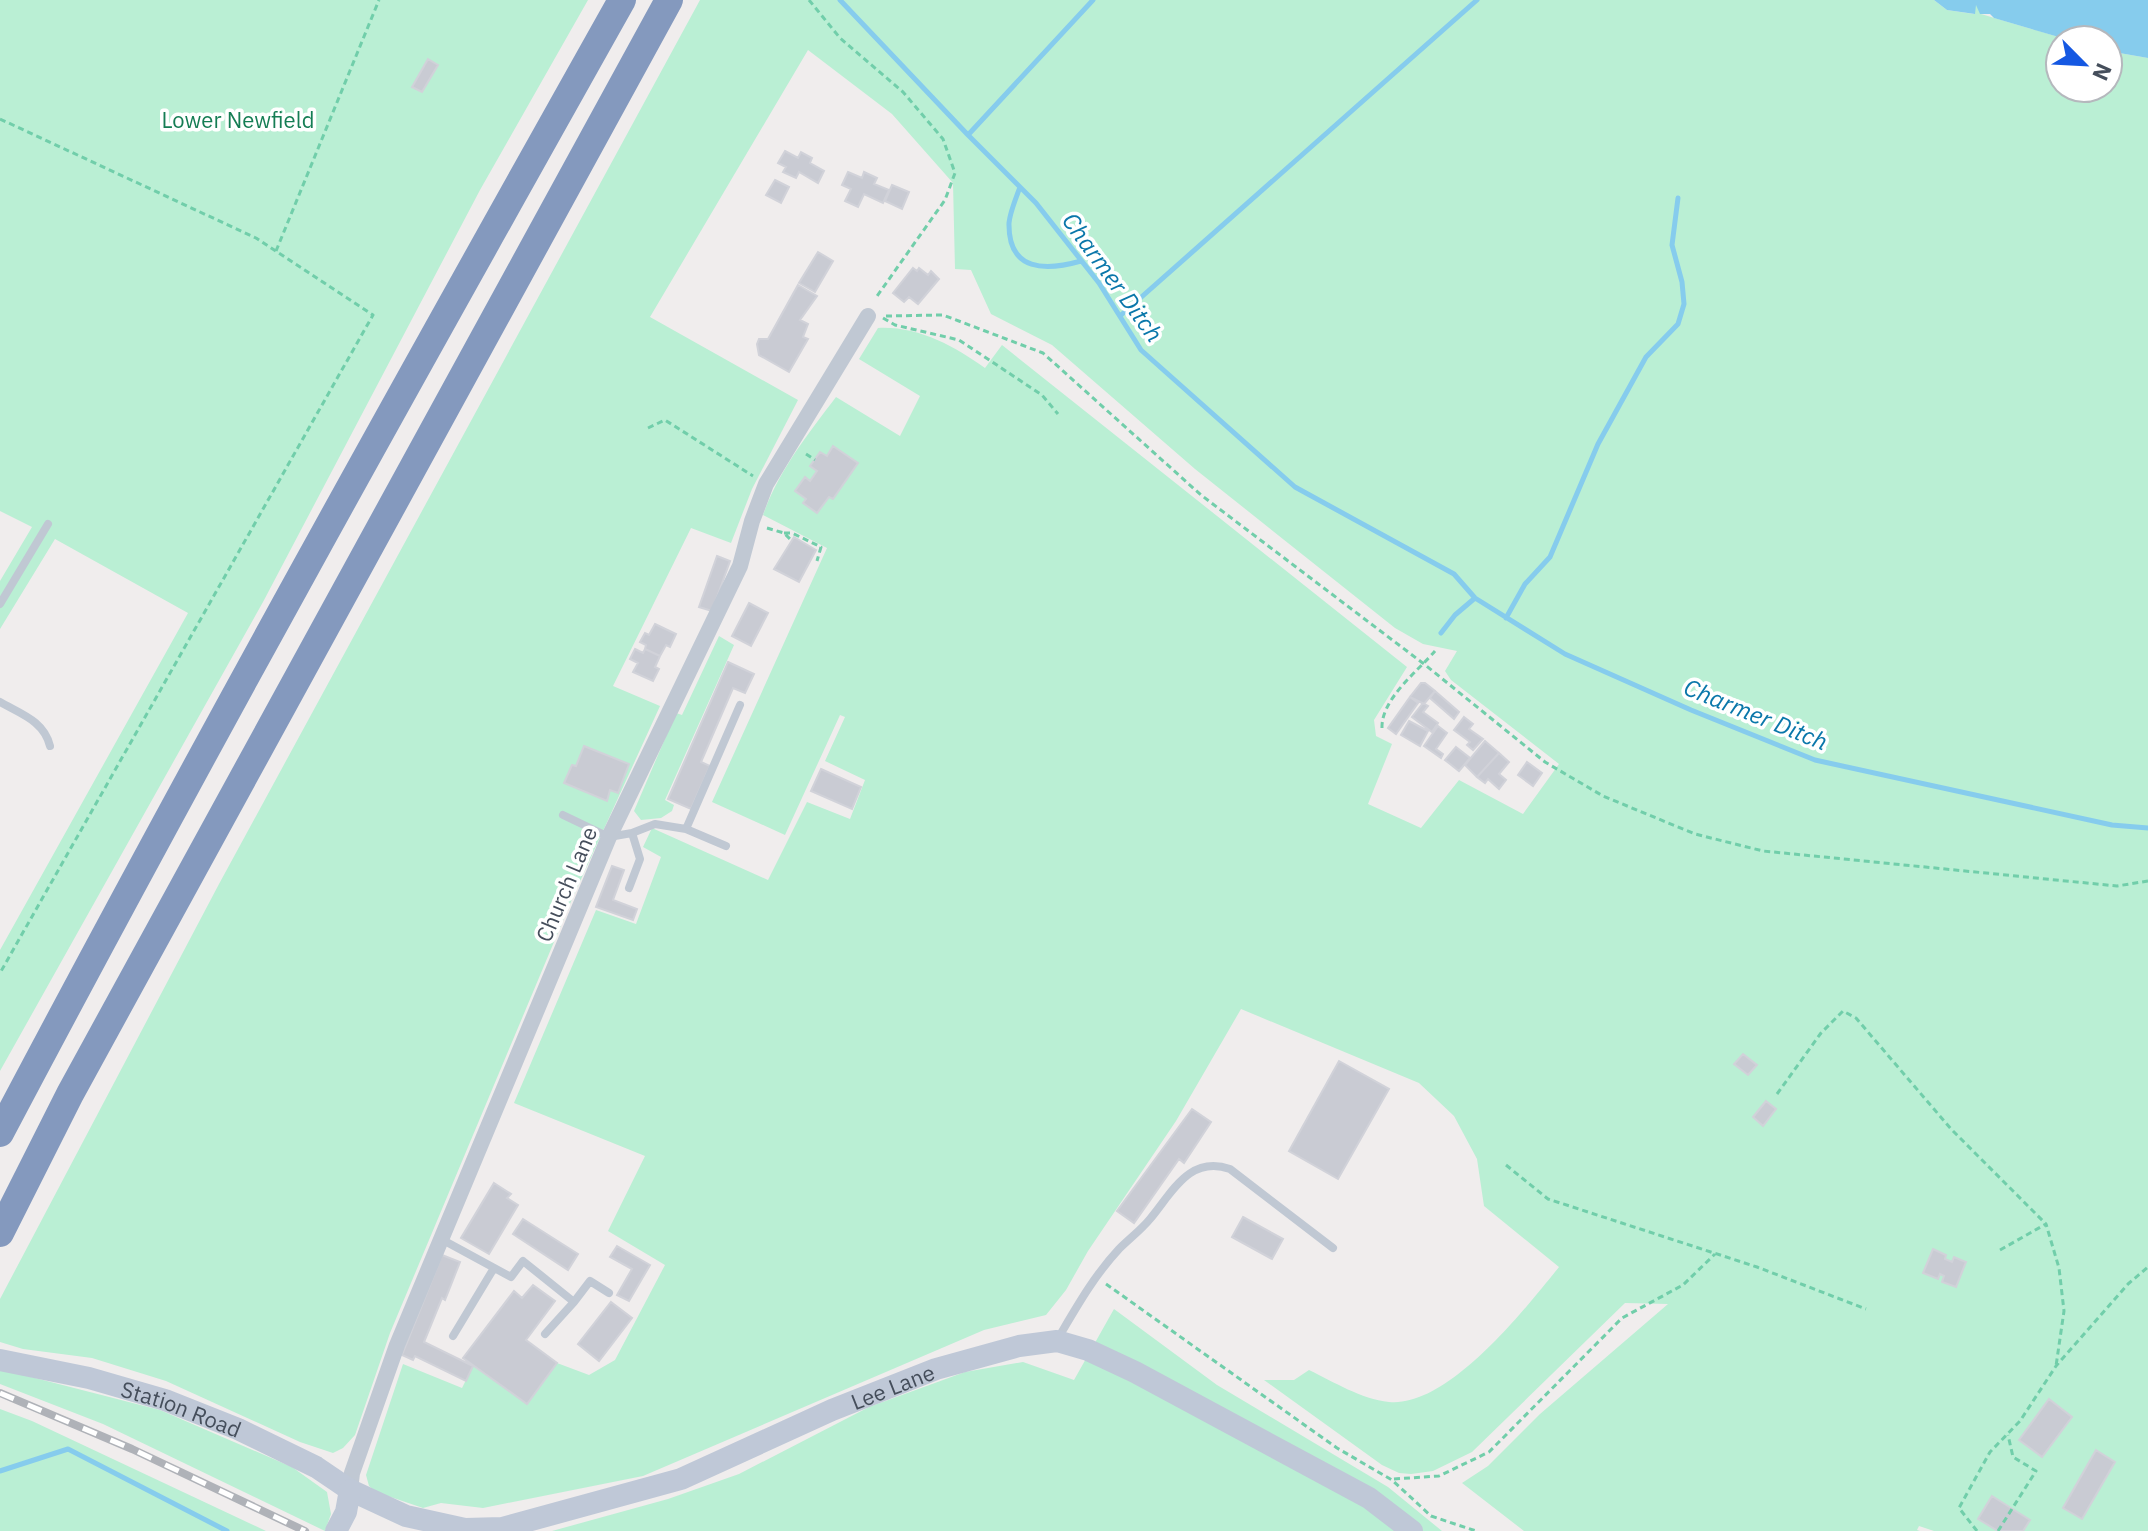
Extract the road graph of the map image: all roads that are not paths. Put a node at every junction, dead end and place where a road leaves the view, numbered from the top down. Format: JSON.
{"nodes":[{"id":1,"x":622,"y":0,"type":"edge"},
{"id":2,"x":669,"y":0,"type":"edge"},
{"id":3,"x":868,"y":316,"type":"road end"},
{"id":4,"x":48,"y":524,"type":"dead end"},
{"id":5,"x":0,"y":604,"type":"edge"},
{"id":6,"x":0,"y":702,"type":"edge"},
{"id":7,"x":740,"y":705,"type":"dead end"},
{"id":8,"x":50,"y":746,"type":"dead end"},
{"id":9,"x":563,"y":815,"type":"dead end"},
{"id":10,"x":686,"y":829,"type":"junction"},
{"id":11,"x":632,"y":833,"type":"junction"},
{"id":12,"x":609,"y":837,"type":"junction"},
{"id":13,"x":726,"y":846,"type":"dead end"},
{"id":14,"x":629,"y":888,"type":"dead end"},
{"id":15,"x":0,"y":1133,"type":"edge"},
{"id":16,"x":0,"y":1233,"type":"edge"},
{"id":17,"x":441,"y":1239,"type":"junction"},
{"id":18,"x":1333,"y":1248,"type":"dead end"},
{"id":19,"x":494,"y":1268,"type":"junction"},
{"id":20,"x":609,"y":1293,"type":"dead end"},
{"id":21,"x":574,"y":1302,"type":"junction"},
{"id":22,"x":545,"y":1334,"type":"dead end"},
{"id":23,"x":453,"y":1336,"type":"dead end"},
{"id":24,"x":1057,"y":1341,"type":"junction"},
{"id":25,"x":0,"y":1360,"type":"edge"},
{"id":26,"x":344,"y":1511,"type":"edge"},
{"id":27,"x":1412,"y":1531,"type":"edge"}],
"edges":[{"from":1,"to":15,"type":"highway"},
{"from":2,"to":16,"type":"highway"},
{"from":3,"to":12,"type":"street","name":"Church Lane"},
{"from":4,"to":5,"type":"lane"},
{"from":6,"to":8,"type":"lane"},
{"from":7,"to":10,"type":"lane"},
{"from":9,"to":12,"type":"lane"},
{"from":10,"to":11,"type":"lane"},
{"from":10,"to":13,"type":"lane"},
{"from":11,"to":12,"type":"lane"},
{"from":11,"to":14,"type":"lane"},
{"from":12,"to":17,"type":"street","name":"Church Lane"},
{"from":17,"to":19,"type":"lane"},
{"from":17,"to":26,"type":"street","name":"Church Lane"},
{"from":18,"to":24,"type":"lane"},
{"from":19,"to":21,"type":"lane"},
{"from":19,"to":23,"type":"lane"},
{"from":20,"to":21,"type":"lane"},
{"from":21,"to":22,"type":"lane"},
{"from":24,"to":26,"type":"street","name":"Lee Lane"},
{"from":24,"to":27,"type":"street","name":"Lee Lane"},
{"from":25,"to":26,"type":"street","name":"Station Road"}]}
